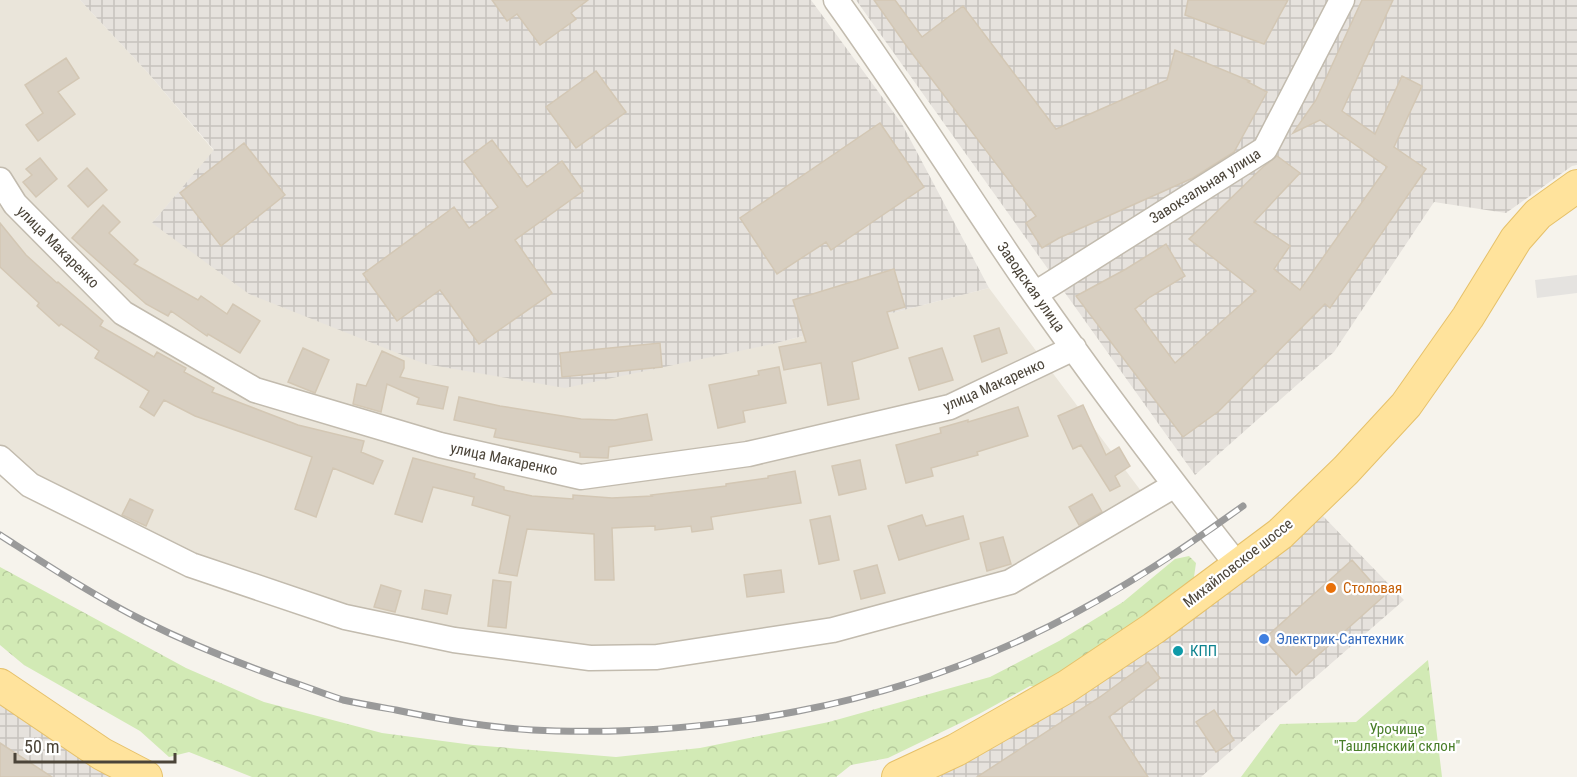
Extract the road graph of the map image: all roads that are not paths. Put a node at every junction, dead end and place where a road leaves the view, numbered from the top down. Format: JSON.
{"nodes":[{"id":1,"x":836,"y":0,"type":"edge"},
{"id":2,"x":1342,"y":0,"type":"edge"},
{"id":3,"x":0,"y":180,"type":"edge"},
{"id":4,"x":1577,"y":186,"type":"edge"},
{"id":5,"x":1035,"y":294,"type":"junction"},
{"id":6,"x":1074,"y":348,"type":"junction"},
{"id":7,"x":0,"y":458,"type":"edge"},
{"id":8,"x":1175,"y":485,"type":"junction"},
{"id":9,"x":1238,"y":566,"type":"junction"},
{"id":10,"x":0,"y":685,"type":"edge"},
{"id":11,"x":146,"y":777,"type":"edge"},
{"id":12,"x":898,"y":777,"type":"edge"}],
"edges":[{"from":1,"to":5,"type":"street","name":"Заводская улица"},
{"from":2,"to":5,"type":"street","name":"Завокзальная улица"},
{"from":3,"to":6,"type":"street","name":"улица Макаренко"},
{"from":4,"to":9,"type":"main road","name":"Михайловское шоссе"},
{"from":5,"to":6,"type":"street","name":"Заводская улица"},
{"from":6,"to":8,"type":"street","name":"Заводская улица"},
{"from":7,"to":8,"type":"street"},
{"from":8,"to":9,"type":"street","name":"Заводская улица"},
{"from":9,"to":12,"type":"main road","name":"Михайловское шоссе"},
{"from":10,"to":11,"type":"main road"}]}
